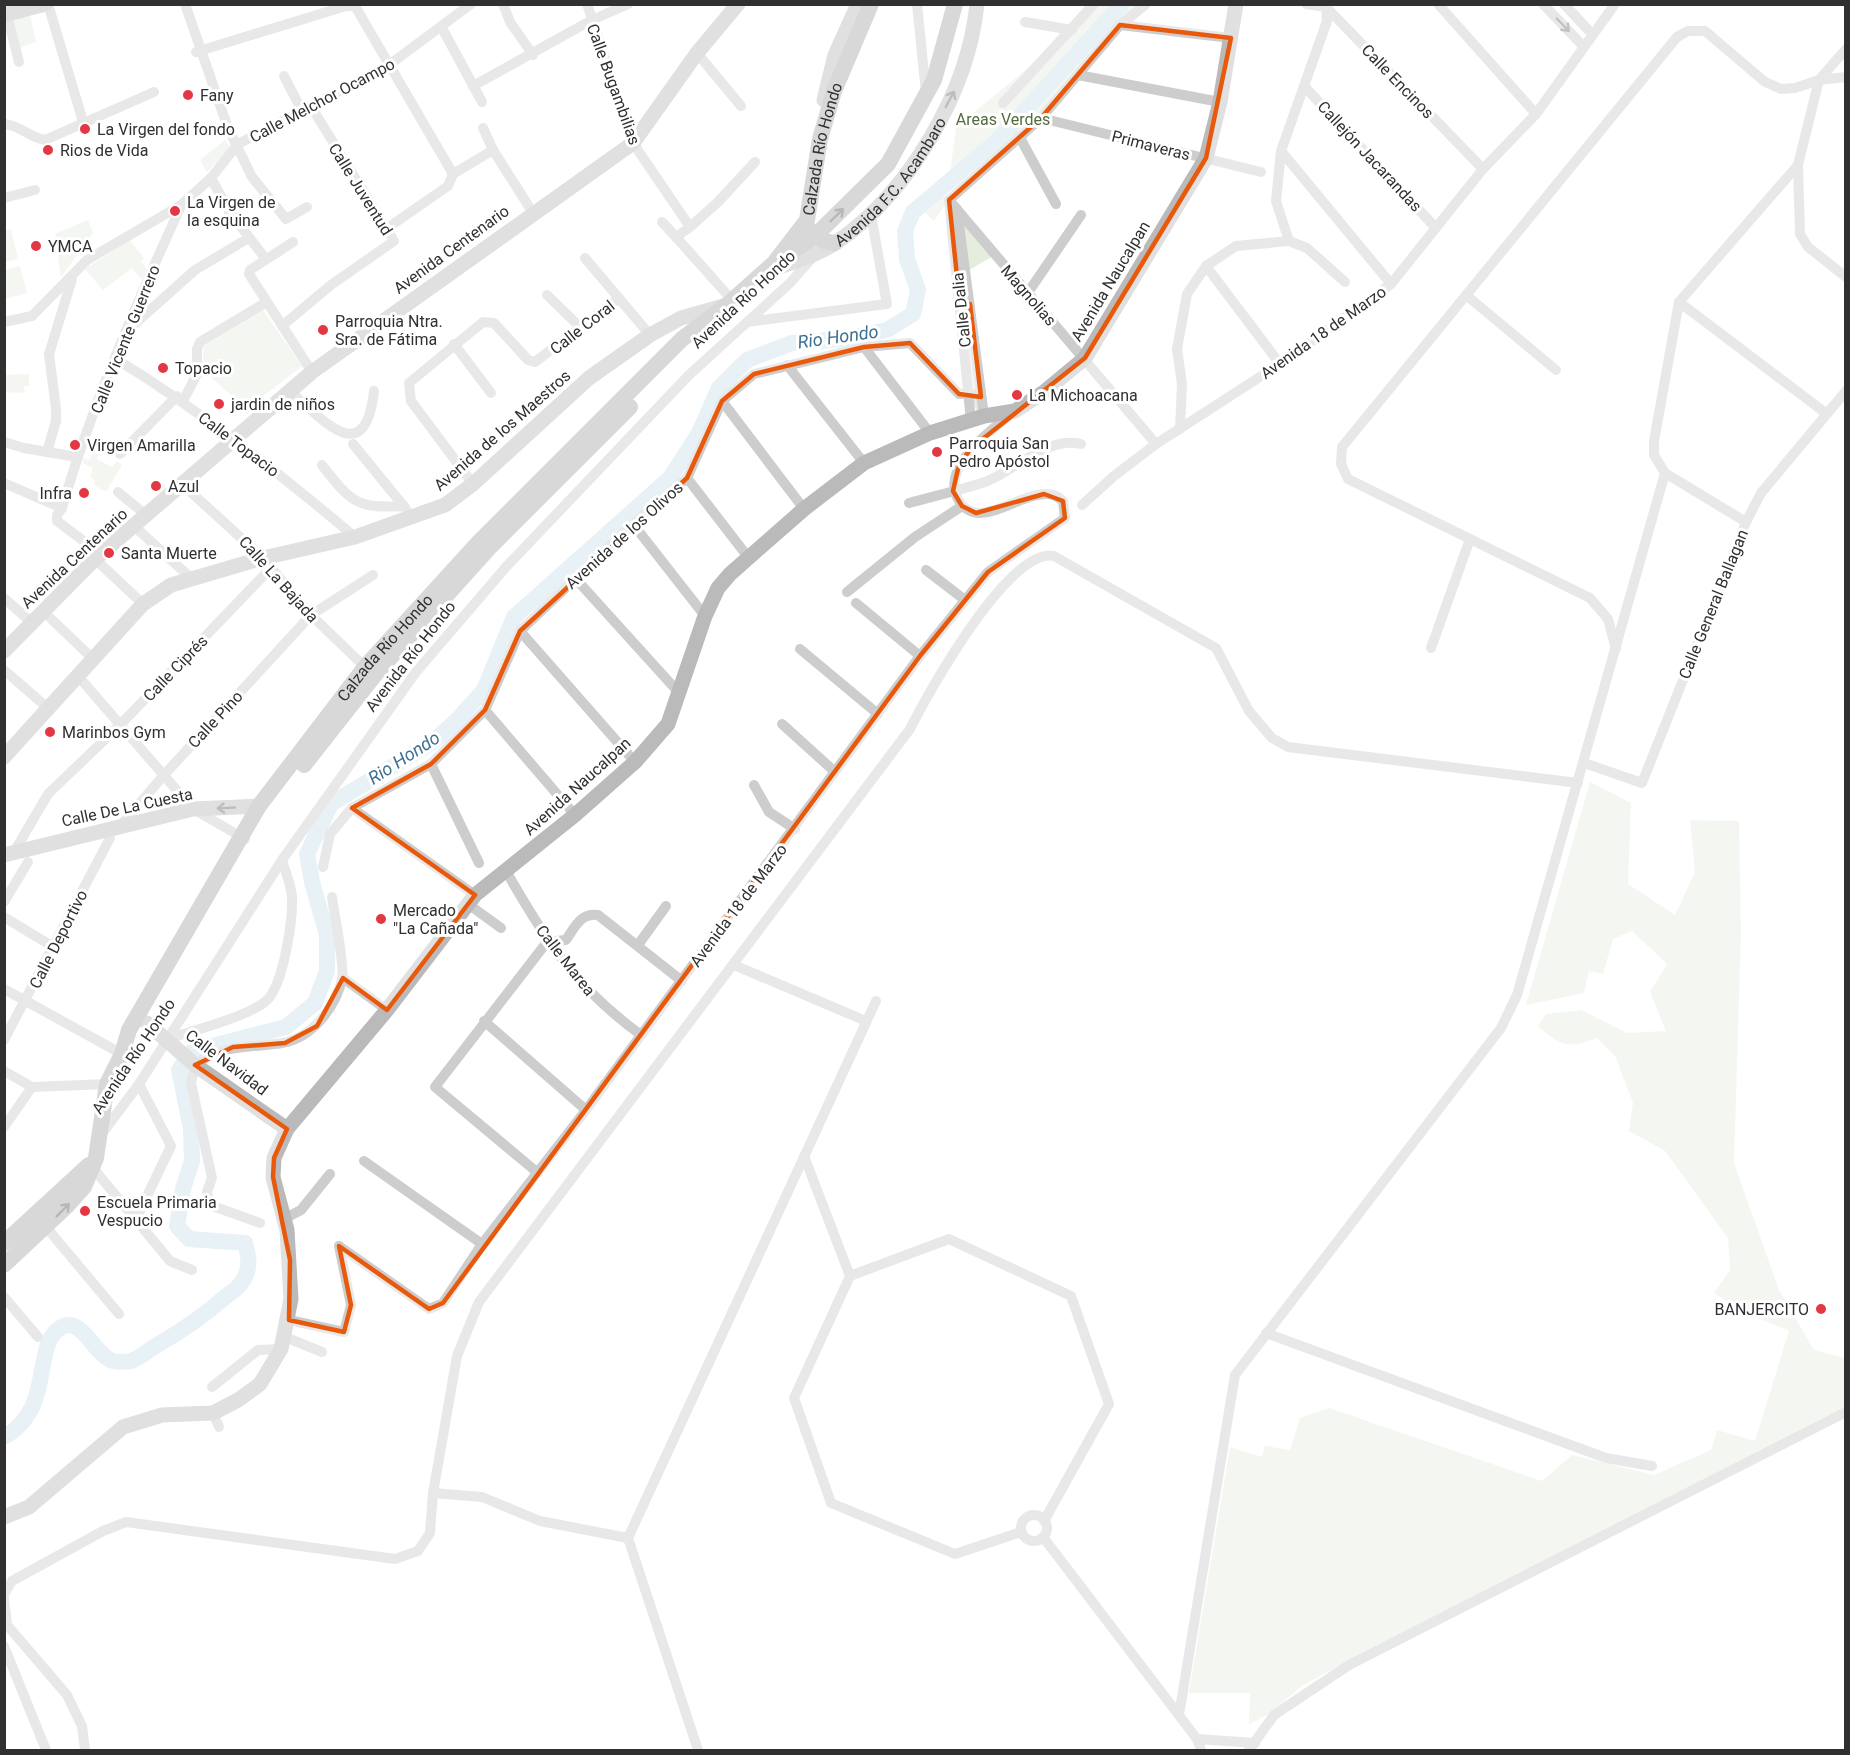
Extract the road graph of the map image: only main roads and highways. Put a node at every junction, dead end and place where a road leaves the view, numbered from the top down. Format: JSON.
{"nodes":[{"id":1,"x":47,"y":4,"type":"edge"},
{"id":2,"x":738,"y":4,"type":"edge"},
{"id":3,"x":858,"y":4,"type":"edge"},
{"id":4,"x":871,"y":4,"type":"edge"},
{"id":5,"x":877,"y":4,"type":"edge"},
{"id":6,"x":977,"y":4,"type":"edge"},
{"id":7,"x":1236,"y":4,"type":"edge"},
{"id":8,"x":952,"y":10,"type":"edge"},
{"id":9,"x":6,"y":15,"type":"edge"},
{"id":10,"x":820,"y":139,"type":"junction"},
{"id":11,"x":807,"y":220,"type":"junction"},
{"id":12,"x":836,"y":243,"type":"joint"},
{"id":13,"x":816,"y":244,"type":"junction"},
{"id":14,"x":774,"y":263,"type":"junction"},
{"id":15,"x":760,"y":274,"type":"junction"},
{"id":16,"x":729,"y":302,"type":"junction"},
{"id":17,"x":4,"y":651,"type":"edge"},
{"id":18,"x":370,"y":671,"type":"junction"},
{"id":19,"x":4,"y":757,"type":"edge"},
{"id":20,"x":259,"y":806,"type":"junction"},
{"id":21,"x":244,"y":838,"type":"junction"},
{"id":22,"x":9,"y":854,"type":"edge"},
{"id":23,"x":147,"y":1023,"type":"junction"},
{"id":24,"x":122,"y":1054,"type":"junction"},
{"id":25,"x":286,"y":1129,"type":"junction"},
{"id":26,"x":94,"y":1163,"type":"junction"},
{"id":27,"x":4,"y":1243,"type":"edge"},
{"id":28,"x":4,"y":1265,"type":"edge"},
{"id":29,"x":4,"y":1517,"type":"edge"}],
"edges":[{"from":1,"to":9,"type":"main road"},
{"from":2,"to":17,"type":"main road","name":"Avenida Centenario"},
{"from":3,"to":10,"type":"main road"},
{"from":4,"to":10,"type":"main road","name":"Calzada Río Hondo"},
{"from":5,"to":10,"type":"main road"},
{"from":12,"to":6,"type":"main road","name":"Avenida F.C. Acambaro","one_way":true},
{"from":7,"to":25,"type":"main road","name":"Avenida Naucalpan"},
{"from":13,"to":8,"type":"main road","name":"Avenida F.C. Acambaro","one_way":true},
{"from":10,"to":11,"type":"main road","name":"Calzada Río Hondo"},
{"from":11,"to":13,"type":"main road"},
{"from":11,"to":14,"type":"main road","name":"Calzada Río Hondo"},
{"from":12,"to":13,"type":"main road"},
{"from":13,"to":14,"type":"main road","name":"Avenida F.C. Acambaro"},
{"from":13,"to":15,"type":"main road","name":"Avenida F.C. Acambaro"},
{"from":14,"to":15,"type":"main road","name":"Calzada Río Hondo"},
{"from":15,"to":16,"type":"main road","name":"Calzada Río Hondo"},
{"from":16,"to":18,"type":"main road","name":"Calzada Río Hondo"},
{"from":16,"to":19,"type":"main road","name":"Avenida de los Maestros"},
{"from":18,"to":20,"type":"main road","name":"Calzada Río Hondo"},
{"from":18,"to":21,"type":"main road","name":"Calzada Río Hondo"},
{"from":20,"to":21,"type":"main road","name":"Calzada Río Hondo"},
{"from":20,"to":22,"type":"main road","name":"Calle De La Cuesta","one_way":true},
{"from":21,"to":23,"type":"main road","name":"Calzada Río Hondo"},
{"from":21,"to":24,"type":"main road","name":"Calzada Río Hondo"},
{"from":23,"to":24,"type":"main road","name":"Calzada Río Hondo"},
{"from":23,"to":25,"type":"main road","name":"Calle Navidad"},
{"from":24,"to":26,"type":"main road","name":"Calzada Río Hondo"},
{"from":25,"to":29,"type":"main road","name":"Avenida Naucalpan"},
{"from":26,"to":27,"type":"main road"},
{"from":28,"to":26,"type":"main road","name":"Calzada Río Hondo","one_way":true}]}
